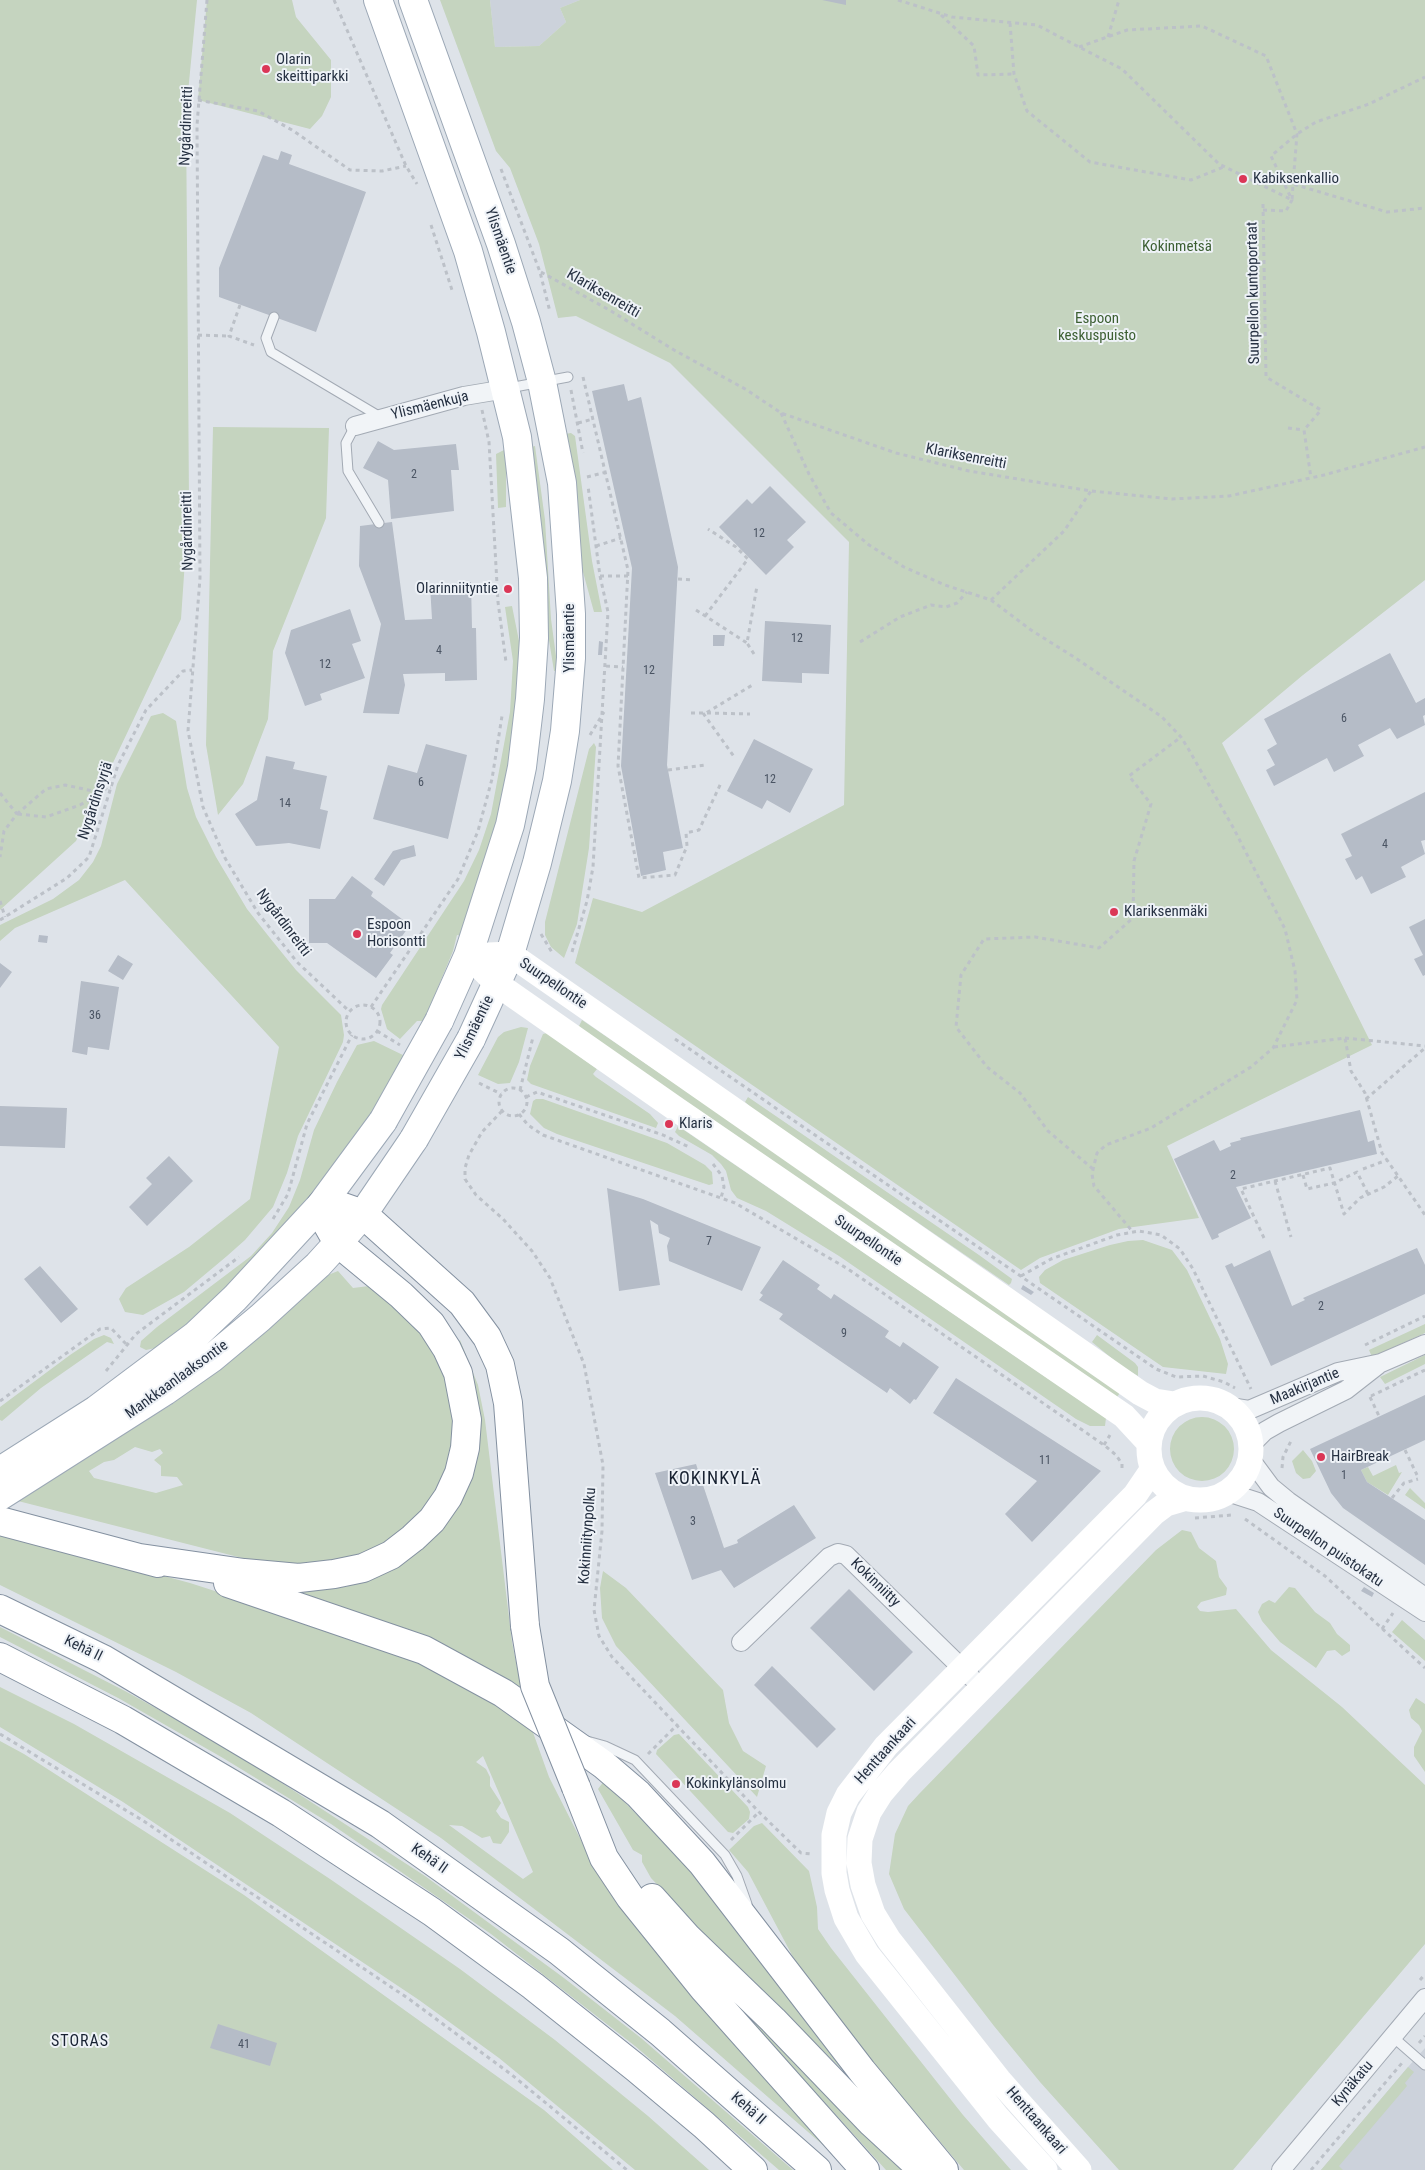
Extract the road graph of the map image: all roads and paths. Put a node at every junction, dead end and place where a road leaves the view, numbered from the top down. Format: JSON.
{"nodes":[{"id":1,"x":207,"y":0,"type":"edge"},
{"id":2,"x":334,"y":0,"type":"edge"},
{"id":3,"x":378,"y":0,"type":"edge"},
{"id":4,"x":413,"y":0,"type":"edge"},
{"id":5,"x":898,"y":0,"type":"edge"},
{"id":6,"x":1119,"y":0,"type":"edge"},
{"id":7,"x":939,"y":13,"type":"junction"},
{"id":8,"x":1010,"y":23,"type":"junction"},
{"id":9,"x":1108,"y":37,"type":"junction"},
{"id":10,"x":1079,"y":46,"type":"junction"},
{"id":11,"x":1014,"y":74,"type":"junction"},
{"id":12,"x":1425,"y":77,"type":"edge"},
{"id":13,"x":198,"y":100,"type":"junction"},
{"id":14,"x":1297,"y":134,"type":"junction"},
{"id":15,"x":406,"y":166,"type":"junction"},
{"id":16,"x":1226,"y":166,"type":"junction"},
{"id":17,"x":1292,"y":184,"type":"junction"},
{"id":18,"x":419,"y":187,"type":"dead end"},
{"id":19,"x":1292,"y":200,"type":"junction"},
{"id":20,"x":1263,"y":204,"type":"dead end"},
{"id":21,"x":1425,"y":208,"type":"edge"},
{"id":22,"x":1264,"y":210,"type":"junction"},
{"id":23,"x":430,"y":220,"type":"dead end"},
{"id":24,"x":540,"y":272,"type":"dead end"},
{"id":25,"x":455,"y":299,"type":"dead end"},
{"id":26,"x":240,"y":305,"type":"dead end"},
{"id":27,"x":274,"y":317,"type":"dead end"},
{"id":28,"x":198,"y":335,"type":"junction"},
{"id":29,"x":229,"y":336,"type":"junction"},
{"id":30,"x":271,"y":352,"type":"junction"},
{"id":31,"x":568,"y":377,"type":"dead end"},
{"id":32,"x":583,"y":377,"type":"dead end"},
{"id":33,"x":542,"y":382,"type":"junction"},
{"id":34,"x":506,"y":389,"type":"junction"},
{"id":35,"x":479,"y":394,"type":"junction"},
{"id":36,"x":781,"y":413,"type":"junction"},
{"id":37,"x":382,"y":418,"type":"junction"},
{"id":38,"x":593,"y":419,"type":"junction"},
{"id":39,"x":578,"y":423,"type":"dead end"},
{"id":40,"x":355,"y":426,"type":"joint"},
{"id":41,"x":1288,"y":428,"type":"dead end"},
{"id":42,"x":1304,"y":430,"type":"junction"},
{"id":43,"x":1425,"y":446,"type":"edge"},
{"id":44,"x":606,"y":472,"type":"junction"},
{"id":45,"x":586,"y":477,"type":"dead end"},
{"id":46,"x":1311,"y":478,"type":"junction"},
{"id":47,"x":1090,"y":491,"type":"junction"},
{"id":48,"x":379,"y":523,"type":"dead end"},
{"id":49,"x":708,"y":529,"type":"dead end"},
{"id":50,"x":621,"y":538,"type":"junction"},
{"id":51,"x":596,"y":546,"type":"dead end"},
{"id":52,"x":600,"y":576,"type":"dead end"},
{"id":53,"x":630,"y":576,"type":"junction"},
{"id":54,"x":678,"y":579,"type":"dead end"},
{"id":55,"x":694,"y":580,"type":"dead end"},
{"id":56,"x":757,"y":586,"type":"dead end"},
{"id":57,"x":967,"y":592,"type":"junction"},
{"id":58,"x":991,"y":600,"type":"junction"},
{"id":59,"x":696,"y":610,"type":"dead end"},
{"id":60,"x":705,"y":616,"type":"junction"},
{"id":61,"x":860,"y":642,"type":"dead end"},
{"id":62,"x":747,"y":643,"type":"junction"},
{"id":63,"x":754,"y":654,"type":"dead end"},
{"id":64,"x":606,"y":666,"type":"dead end"},
{"id":65,"x":506,"y":667,"type":"dead end"},
{"id":66,"x":623,"y":667,"type":"junction"},
{"id":67,"x":192,"y":670,"type":"junction"},
{"id":68,"x":754,"y":684,"type":"dead end"},
{"id":69,"x":503,"y":708,"type":"dead end"},
{"id":70,"x":604,"y":712,"type":"dead end"},
{"id":71,"x":691,"y":713,"type":"dead end"},
{"id":72,"x":705,"y":713,"type":"junction"},
{"id":73,"x":750,"y":714,"type":"dead end"},
{"id":74,"x":589,"y":737,"type":"dead end"},
{"id":75,"x":1181,"y":737,"type":"junction"},
{"id":76,"x":735,"y":758,"type":"dead end"},
{"id":77,"x":705,"y":765,"type":"dead end"},
{"id":78,"x":668,"y":770,"type":"dead end"},
{"id":79,"x":721,"y":783,"type":"dead end"},
{"id":80,"x":111,"y":788,"type":"junction"},
{"id":81,"x":0,"y":792,"type":"edge"},
{"id":82,"x":17,"y":814,"type":"junction"},
{"id":83,"x":0,"y":857,"type":"edge"},
{"id":84,"x":0,"y":901,"type":"edge"},
{"id":85,"x":5,"y":917,"type":"junction"},
{"id":86,"x":0,"y":920,"type":"edge"},
{"id":87,"x":539,"y":930,"type":"dead end"},
{"id":88,"x":510,"y":954,"type":"junction"},
{"id":89,"x":553,"y":955,"type":"dead end"},
{"id":90,"x":468,"y":956,"type":"junction"},
{"id":91,"x":497,"y":984,"type":"junction"},
{"id":92,"x":371,"y":1007,"type":"junction"},
{"id":93,"x":349,"y":1011,"type":"junction"},
{"id":94,"x":377,"y":1031,"type":"junction"},
{"id":95,"x":534,"y":1034,"type":"dead end"},
{"id":96,"x":668,"y":1034,"type":"dead end"},
{"id":97,"x":352,"y":1035,"type":"junction"},
{"id":98,"x":1345,"y":1038,"type":"junction"},
{"id":99,"x":402,"y":1046,"type":"dead end"},
{"id":100,"x":1274,"y":1047,"type":"junction"},
{"id":101,"x":1425,"y":1047,"type":"edge"},
{"id":102,"x":479,"y":1083,"type":"dead end"},
{"id":103,"x":520,"y":1090,"type":"junction"},
{"id":104,"x":501,"y":1094,"type":"junction"},
{"id":105,"x":526,"y":1097,"type":"junction"},
{"id":106,"x":1366,"y":1099,"type":"junction"},
{"id":107,"x":502,"y":1111,"type":"junction"},
{"id":108,"x":519,"y":1114,"type":"junction"},
{"id":109,"x":696,"y":1152,"type":"dead end"},
{"id":110,"x":1387,"y":1160,"type":"junction"},
{"id":111,"x":711,"y":1161,"type":"dead end"},
{"id":112,"x":1093,"y":1169,"type":"junction"},
{"id":113,"x":1363,"y":1169,"type":"dead end"},
{"id":114,"x":1303,"y":1174,"type":"junction"},
{"id":115,"x":1398,"y":1176,"type":"junction"},
{"id":116,"x":1275,"y":1181,"type":"junction"},
{"id":117,"x":1334,"y":1183,"type":"junction"},
{"id":118,"x":1368,"y":1194,"type":"junction"},
{"id":119,"x":721,"y":1198,"type":"junction"},
{"id":120,"x":321,"y":1205,"type":"junction"},
{"id":121,"x":363,"y":1214,"type":"junction"},
{"id":122,"x":1425,"y":1215,"type":"edge"},
{"id":123,"x":270,"y":1224,"type":"dead end"},
{"id":124,"x":1133,"y":1232,"type":"junction"},
{"id":125,"x":1291,"y":1237,"type":"dead end"},
{"id":126,"x":1264,"y":1238,"type":"dead end"},
{"id":127,"x":338,"y":1243,"type":"junction"},
{"id":128,"x":241,"y":1255,"type":"dead end"},
{"id":129,"x":1021,"y":1276,"type":"junction"},
{"id":130,"x":1425,"y":1316,"type":"edge"},
{"id":131,"x":1425,"y":1344,"type":"edge"},
{"id":132,"x":127,"y":1345,"type":"junction"},
{"id":133,"x":1364,"y":1346,"type":"dead end"},
{"id":134,"x":1381,"y":1363,"type":"junction"},
{"id":135,"x":1425,"y":1370,"type":"edge"},
{"id":136,"x":102,"y":1376,"type":"dead end"},
{"id":137,"x":1240,"y":1397,"type":"junction"},
{"id":138,"x":1370,"y":1397,"type":"junction"},
{"id":139,"x":1362,"y":1400,"type":"dead end"},
{"id":140,"x":0,"y":1401,"type":"edge"},
{"id":141,"x":1174,"y":1404,"type":"junction"},
{"id":142,"x":1379,"y":1416,"type":"dead end"},
{"id":143,"x":1294,"y":1437,"type":"dead end"},
{"id":144,"x":1149,"y":1443,"type":"junction"},
{"id":145,"x":1405,"y":1450,"type":"dead end"},
{"id":146,"x":1252,"y":1452,"type":"junction"},
{"id":147,"x":1152,"y":1470,"type":"junction"},
{"id":148,"x":0,"y":1471,"type":"edge"},
{"id":149,"x":1122,"y":1482,"type":"dead end"},
{"id":150,"x":1271,"y":1487,"type":"junction"},
{"id":151,"x":1227,"y":1492,"type":"junction"},
{"id":152,"x":0,"y":1496,"type":"edge"},
{"id":153,"x":1392,"y":1498,"type":"dead end"},
{"id":154,"x":1258,"y":1502,"type":"junction"},
{"id":155,"x":1186,"y":1509,"type":"junction"},
{"id":156,"x":0,"y":1520,"type":"edge"},
{"id":157,"x":1246,"y":1520,"type":"junction"},
{"id":158,"x":140,"y":1558,"type":"junction"},
{"id":159,"x":1425,"y":1597,"type":"edge"},
{"id":160,"x":0,"y":1609,"type":"edge"},
{"id":161,"x":1425,"y":1612,"type":"edge"},
{"id":162,"x":741,"y":1642,"type":"dead end"},
{"id":163,"x":0,"y":1657,"type":"edge"},
{"id":164,"x":1425,"y":1668,"type":"edge"},
{"id":165,"x":963,"y":1669,"type":"junction"},
{"id":166,"x":982,"y":1688,"type":"junction"},
{"id":167,"x":678,"y":1724,"type":"junction"},
{"id":168,"x":0,"y":1734,"type":"edge"},
{"id":169,"x":647,"y":1754,"type":"dead end"},
{"id":170,"x":759,"y":1812,"type":"junction"},
{"id":171,"x":591,"y":1821,"type":"junction"},
{"id":172,"x":731,"y":1840,"type":"dead end"},
{"id":173,"x":833,"y":1854,"type":"junction"},
{"id":174,"x":1425,"y":1998,"type":"edge"},
{"id":175,"x":1425,"y":2036,"type":"edge"},
{"id":176,"x":1393,"y":2037,"type":"junction"},
{"id":177,"x":1411,"y":2053,"type":"junction"},
{"id":178,"x":1425,"y":2065,"type":"edge"},
{"id":179,"x":1285,"y":2168,"type":"edge"},
{"id":180,"x":627,"y":2170,"type":"edge"},
{"id":181,"x":753,"y":2170,"type":"edge"},
{"id":182,"x":817,"y":2170,"type":"edge"},
{"id":183,"x":865,"y":2170,"type":"edge"},
{"id":184,"x":923,"y":2170,"type":"edge"},
{"id":185,"x":944,"y":2170,"type":"edge"},
{"id":186,"x":1045,"y":2170,"type":"edge"},
{"id":187,"x":1079,"y":2170,"type":"edge"},
{"id":188,"x":1311,"y":2170,"type":"edge"}],
"edges":[{"from":1,"to":13,"type":"path","name":"Nygårdinreitti"},
{"from":2,"to":15,"type":"path"},
{"from":3,"to":34,"type":"main road"},
{"from":4,"to":33,"type":"main road","name":"Ylismäentie"},
{"from":5,"to":7,"type":"path"},
{"from":6,"to":9,"type":"path"},
{"from":7,"to":8,"type":"path"},
{"from":7,"to":11,"type":"path"},
{"from":8,"to":10,"type":"path"},
{"from":8,"to":11,"type":"path"},
{"from":9,"to":10,"type":"path"},
{"from":9,"to":14,"type":"path"},
{"from":10,"to":16,"type":"path"},
{"from":11,"to":16,"type":"path"},
{"from":12,"to":14,"type":"path"},
{"from":13,"to":15,"type":"path"},
{"from":13,"to":28,"type":"path","name":"Nygårdinreitti"},
{"from":14,"to":17,"type":"path"},
{"from":14,"to":19,"type":"path"},
{"from":15,"to":18,"type":"path"},
{"from":16,"to":19,"type":"path"},
{"from":17,"to":19,"type":"path"},
{"from":17,"to":21,"type":"path"},
{"from":19,"to":22,"type":"path"},
{"from":20,"to":22,"type":"path","name":"Suurpellon kuntoportaat"},
{"from":22,"to":42,"type":"path","name":"Suurpellon kuntoportaat"},
{"from":23,"to":25,"type":"path"},
{"from":24,"to":36,"type":"path","name":"Klariksenreitti"},
{"from":26,"to":29,"type":"path"},
{"from":27,"to":30,"type":"lane"},
{"from":28,"to":29,"type":"path"},
{"from":28,"to":67,"type":"path","name":"Nygårdinreitti"},
{"from":29,"to":30,"type":"path"},
{"from":30,"to":37,"type":"lane"},
{"from":31,"to":33,"type":"lane"},
{"from":32,"to":38,"type":"path"},
{"from":33,"to":34,"type":"lane"},
{"from":33,"to":88,"type":"main road","name":"Ylismäentie"},
{"from":34,"to":35,"type":"street","name":"Ylismäenkuja"},
{"from":34,"to":90,"type":"main road"},
{"from":35,"to":37,"type":"street","name":"Ylismäenkuja"},
{"from":35,"to":65,"type":"path"},
{"from":36,"to":47,"type":"path","name":"Klariksenreitti"},
{"from":36,"to":57,"type":"path"},
{"from":37,"to":40,"type":"street","name":"Ylismäenkuja"},
{"from":38,"to":39,"type":"path"},
{"from":38,"to":44,"type":"path"},
{"from":40,"to":48,"type":"lane"},
{"from":41,"to":42,"type":"path"},
{"from":42,"to":46,"type":"path"},
{"from":43,"to":46,"type":"path","name":"Klariksenreitti"},
{"from":44,"to":45,"type":"path"},
{"from":44,"to":50,"type":"path"},
{"from":46,"to":47,"type":"path","name":"Klariksenreitti"},
{"from":47,"to":58,"type":"path"},
{"from":49,"to":60,"type":"path"},
{"from":50,"to":51,"type":"path"},
{"from":50,"to":53,"type":"path"},
{"from":52,"to":53,"type":"path"},
{"from":53,"to":66,"type":"path"},
{"from":54,"to":55,"type":"path"},
{"from":56,"to":62,"type":"path"},
{"from":57,"to":58,"type":"path"},
{"from":57,"to":61,"type":"path"},
{"from":58,"to":75,"type":"path"},
{"from":59,"to":60,"type":"path"},
{"from":60,"to":62,"type":"path"},
{"from":62,"to":63,"type":"path"},
{"from":64,"to":66,"type":"path"},
{"from":66,"to":79,"type":"path"},
{"from":67,"to":80,"type":"path","name":"Nygårdinsyrjä"},
{"from":67,"to":93,"type":"path","name":"Nygårdinreitti"},
{"from":68,"to":72,"type":"path"},
{"from":69,"to":92,"type":"path"},
{"from":70,"to":74,"type":"path"},
{"from":71,"to":72,"type":"path"},
{"from":72,"to":73,"type":"path"},
{"from":72,"to":76,"type":"path"},
{"from":75,"to":100,"type":"path"},
{"from":75,"to":112,"type":"path"},
{"from":77,"to":78,"type":"path"},
{"from":80,"to":82,"type":"path"},
{"from":80,"to":82,"type":"path"},
{"from":80,"to":85,"type":"path","name":"Nygårdinsyrjä"},
{"from":81,"to":82,"type":"path"},
{"from":82,"to":83,"type":"path"},
{"from":84,"to":85,"type":"path"},
{"from":85,"to":86,"type":"path","name":"Nygårdinsyrjä"},
{"from":87,"to":89,"type":"path"},
{"from":88,"to":90,"type":"main road","name":"Suurpellontie"},
{"from":88,"to":91,"type":"main road","name":"Ylismäentie"},
{"from":88,"to":141,"type":"main road","name":"Suurpellontie"},
{"from":90,"to":91,"type":"main road","name":"Suurpellontie"},
{"from":90,"to":120,"type":"main road","bridge":true},
{"from":91,"to":121,"type":"main road","name":"Ylismäentie","bridge":true},
{"from":91,"to":144,"type":"main road","name":"Suurpellontie"},
{"from":92,"to":93,"type":"path"},
{"from":92,"to":94,"type":"path"},
{"from":93,"to":97,"type":"path"},
{"from":94,"to":97,"type":"path"},
{"from":94,"to":99,"type":"path"},
{"from":95,"to":103,"type":"path"},
{"from":96,"to":129,"type":"path"},
{"from":97,"to":123,"type":"path"},
{"from":98,"to":100,"type":"path"},
{"from":98,"to":101,"type":"path"},
{"from":98,"to":106,"type":"path"},
{"from":100,"to":112,"type":"path"},
{"from":101,"to":106,"type":"path"},
{"from":102,"to":104,"type":"path"},
{"from":103,"to":104,"type":"path"},
{"from":103,"to":105,"type":"path"},
{"from":104,"to":107,"type":"path"},
{"from":105,"to":108,"type":"path"},
{"from":105,"to":109,"type":"path"},
{"from":106,"to":110,"type":"path"},
{"from":107,"to":108,"type":"path"},
{"from":107,"to":167,"type":"path","name":"Kokinniitynpolku"},
{"from":108,"to":119,"type":"path"},
{"from":110,"to":113,"type":"path"},
{"from":110,"to":115,"type":"path"},
{"from":111,"to":119,"type":"path"},
{"from":112,"to":124,"type":"path"},
{"from":114,"to":116,"type":"path"},
{"from":114,"to":117,"type":"path"},
{"from":114,"to":117,"type":"path"},
{"from":115,"to":118,"type":"path"},
{"from":115,"to":122,"type":"path"},
{"from":116,"to":125,"type":"path"},
{"from":116,"to":126,"type":"path"},
{"from":117,"to":118,"type":"path"},
{"from":117,"to":118,"type":"path"},
{"from":119,"to":149,"type":"path"},
{"from":120,"to":121,"type":"main road"},
{"from":120,"to":127,"type":"main road"},
{"from":120,"to":148,"type":"main road","name":"Mankkaanlaaksontie"},
{"from":121,"to":127,"type":"main road","name":"Ylismäentie"},
{"from":121,"to":171,"type":"main road","bridge":true},
{"from":124,"to":129,"type":"path"},
{"from":124,"to":137,"type":"path"},
{"from":127,"to":152,"type":"main road","name":"Mankkaanlaaksontie"},
{"from":127,"to":158,"type":"main road"},
{"from":128,"to":132,"type":"path"},
{"from":129,"to":137,"type":"path"},
{"from":130,"to":133,"type":"path"},
{"from":131,"to":134,"type":"street","name":"Maakirjantie"},
{"from":132,"to":136,"type":"path"},
{"from":132,"to":140,"type":"path"},
{"from":134,"to":137,"type":"street","name":"Maakirjantie"},
{"from":134,"to":146,"type":"street","name":"Maakirjantie"},
{"from":135,"to":138,"type":"path"},
{"from":137,"to":141,"type":"main road"},
{"from":137,"to":146,"type":"main road"},
{"from":138,"to":139,"type":"path"},
{"from":138,"to":142,"type":"path"},
{"from":141,"to":144,"type":"main road"},
{"from":143,"to":150,"type":"path"},
{"from":144,"to":147,"type":"main road"},
{"from":145,"to":153,"type":"path"},
{"from":146,"to":150,"type":"street","name":"Suurpellon puistokatu"},
{"from":146,"to":151,"type":"main road"},
{"from":147,"to":155,"type":"main road"},
{"from":147,"to":165,"type":"main road","name":"Henttaankaari"},
{"from":150,"to":159,"type":"street","name":"Suurpellon puistokatu"},
{"from":151,"to":154,"type":"street","name":"Suurpellon puistokatu"},
{"from":151,"to":155,"type":"main road"},
{"from":154,"to":157,"type":"path"},
{"from":154,"to":161,"type":"street","name":"Suurpellon puistokatu"},
{"from":155,"to":157,"type":"path"},
{"from":155,"to":166,"type":"main road","name":"Henttaankaari"},
{"from":156,"to":158,"type":"main road"},
{"from":157,"to":164,"type":"path"},
{"from":158,"to":185,"type":"main road"},
{"from":160,"to":182,"type":"main road","name":"Kehä II"},
{"from":162,"to":165,"type":"street","name":"Kokinniitty"},
{"from":163,"to":181,"type":"main road"},
{"from":165,"to":166,"type":"street","name":"Kokinniitty"},
{"from":165,"to":173,"type":"main road","name":"Henttaankaari"},
{"from":166,"to":187,"type":"main road","name":"Henttaankaari"},
{"from":167,"to":169,"type":"path"},
{"from":167,"to":170,"type":"path","name":"Kokinniitynpolku"},
{"from":168,"to":180,"type":"path"},
{"from":170,"to":172,"type":"path"},
{"from":170,"to":173,"type":"path","name":"Kokinniitynpolku"},
{"from":171,"to":183,"type":"main road"},
{"from":171,"to":184,"type":"main road"},
{"from":173,"to":186,"type":"main road","name":"Henttaankaari"},
{"from":174,"to":176,"type":"street","name":"Kynäkatu"},
{"from":175,"to":177,"type":"path"},
{"from":176,"to":177,"type":"lane"},
{"from":176,"to":179,"type":"street","name":"Kynäkatu"},
{"from":177,"to":178,"type":"lane"},
{"from":177,"to":188,"type":"path"}]}
